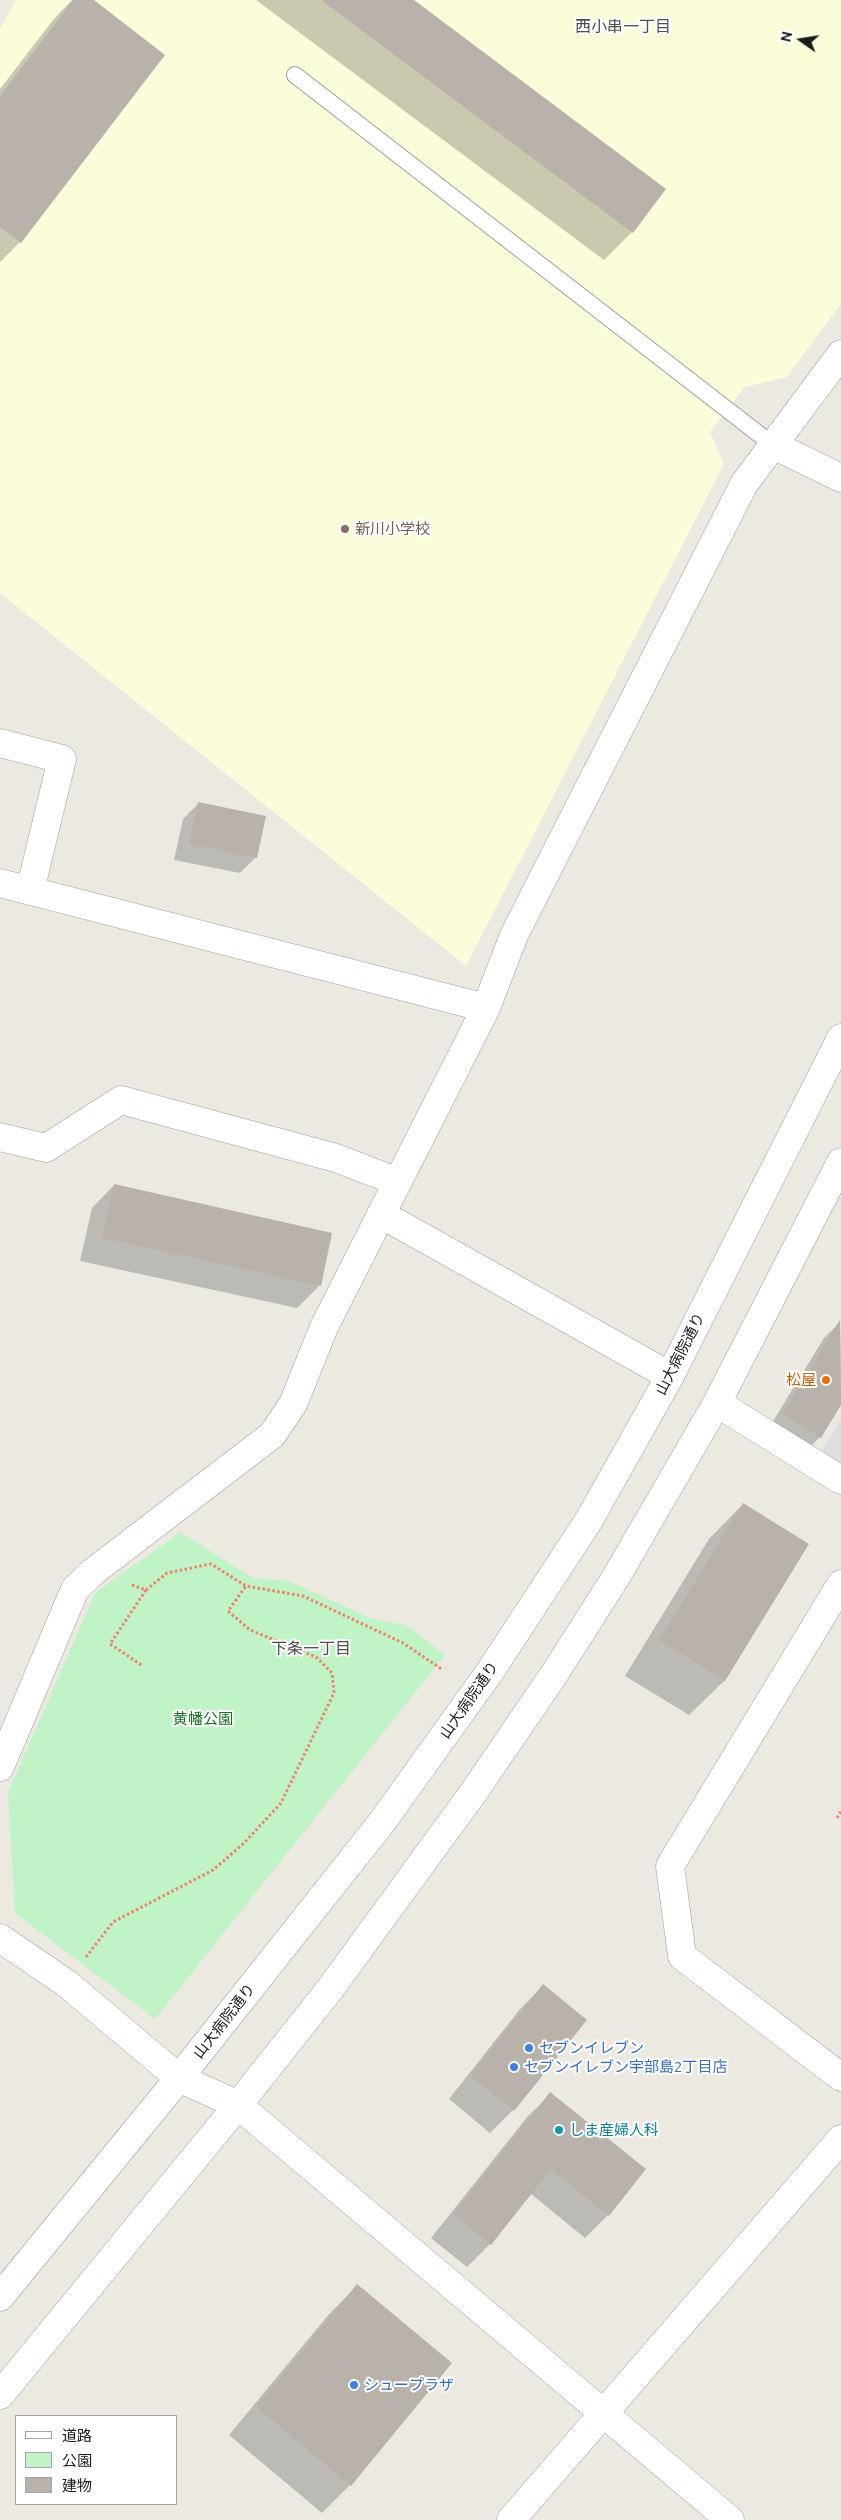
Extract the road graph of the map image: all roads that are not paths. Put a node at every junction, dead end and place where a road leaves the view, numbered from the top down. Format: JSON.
{"nodes":[{"id":1,"x":295,"y":75,"type":"dead end"},
{"id":2,"x":841,"y":354,"type":"edge"},
{"id":3,"x":773,"y":445,"type":"junction"},
{"id":4,"x":841,"y":478,"type":"edge"},
{"id":5,"x":0,"y":743,"type":"edge"},
{"id":6,"x":0,"y":883,"type":"edge"},
{"id":7,"x":30,"y":891,"type":"junction"},
{"id":8,"x":486,"y":1008,"type":"junction"},
{"id":9,"x":841,"y":1038,"type":"edge"},
{"id":10,"x":0,"y":1137,"type":"edge"},
{"id":11,"x":841,"y":1162,"type":"edge"},
{"id":12,"x":398,"y":1182,"type":"junction"},
{"id":13,"x":381,"y":1214,"type":"junction"},
{"id":14,"x":670,"y":1376,"type":"junction"},
{"id":15,"x":716,"y":1404,"type":"junction"},
{"id":16,"x":841,"y":1480,"type":"edge"},
{"id":17,"x":841,"y":1584,"type":"edge"},
{"id":18,"x":0,"y":1767,"type":"edge"},
{"id":19,"x":0,"y":1938,"type":"edge"},
{"id":20,"x":841,"y":2077,"type":"edge"},
{"id":21,"x":179,"y":2078,"type":"junction"},
{"id":22,"x":238,"y":2105,"type":"junction"},
{"id":23,"x":841,"y":2139,"type":"edge"},
{"id":24,"x":0,"y":2297,"type":"edge"},
{"id":25,"x":0,"y":2395,"type":"edge"},
{"id":26,"x":604,"y":2412,"type":"junction"},
{"id":27,"x":511,"y":2520,"type":"edge"},
{"id":28,"x":730,"y":2520,"type":"edge"}],
"edges":[{"from":1,"to":3,"type":"lane"},
{"from":2,"to":3,"type":"street"},
{"from":3,"to":4,"type":"street"},
{"from":3,"to":8,"type":"street"},
{"from":5,"to":7,"type":"street"},
{"from":6,"to":7,"type":"street"},
{"from":7,"to":8,"type":"street"},
{"from":8,"to":12,"type":"street"},
{"from":9,"to":14,"type":"street","name":"山大病院通り"},
{"from":10,"to":12,"type":"street"},
{"from":11,"to":15,"type":"street"},
{"from":12,"to":13,"type":"street"},
{"from":13,"to":14,"type":"street"},
{"from":13,"to":18,"type":"street"},
{"from":14,"to":21,"type":"street","name":"山大病院通り"},
{"from":15,"to":16,"type":"street"},
{"from":15,"to":22,"type":"street"},
{"from":17,"to":20,"type":"street"},
{"from":19,"to":21,"type":"street"},
{"from":21,"to":22,"type":"street"},
{"from":21,"to":24,"type":"street","name":"山大病院通り"},
{"from":22,"to":25,"type":"street"},
{"from":22,"to":26,"type":"street"},
{"from":23,"to":26,"type":"street"},
{"from":26,"to":27,"type":"street"},
{"from":26,"to":28,"type":"street"}]}
